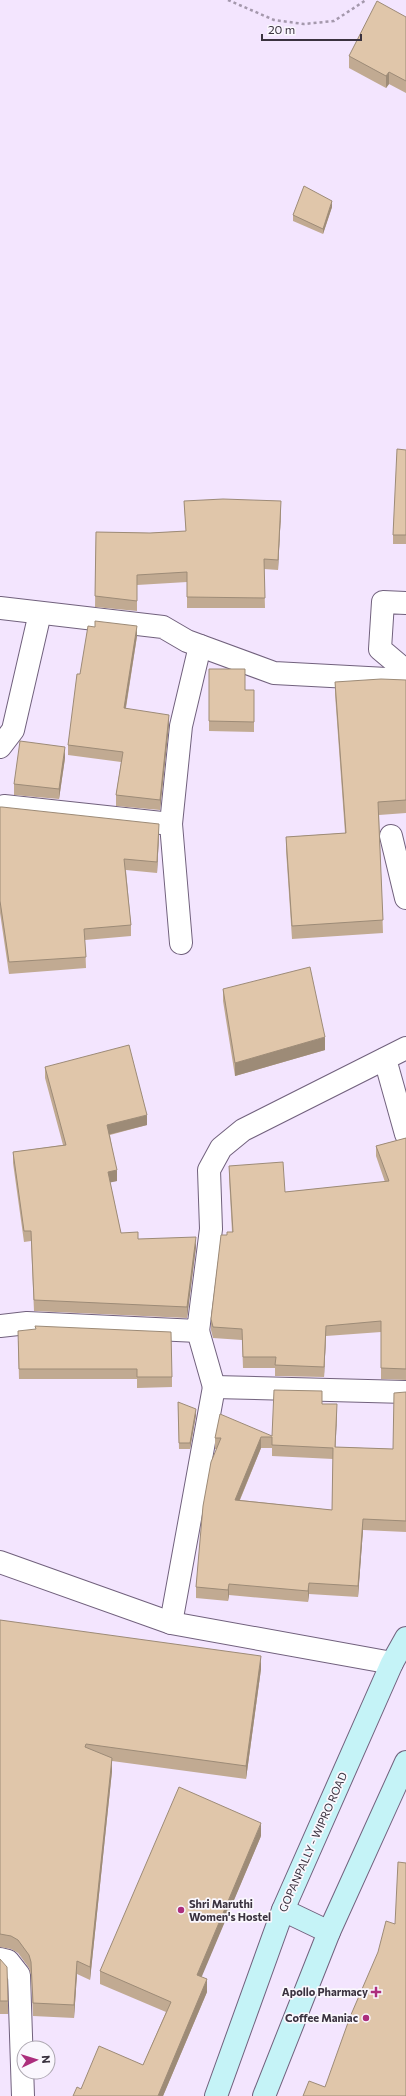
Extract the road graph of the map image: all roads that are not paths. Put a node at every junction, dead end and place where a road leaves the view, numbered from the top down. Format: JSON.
{"nodes":[{"id":1,"x":406,"y":603,"type":"edge"},
{"id":2,"x":0,"y":608,"type":"edge"},
{"id":3,"x":40,"y":613,"type":"junction"},
{"id":4,"x":200,"y":646,"type":"junction"},
{"id":5,"x":406,"y":680,"type":"edge"},
{"id":6,"x":0,"y":747,"type":"edge"},
{"id":7,"x":4,"y":806,"type":"edge"},
{"id":8,"x":171,"y":824,"type":"junction"},
{"id":9,"x":392,"y":836,"type":"dead end"},
{"id":10,"x":406,"y":898,"type":"edge"},
{"id":11,"x":181,"y":943,"type":"dead end"},
{"id":12,"x":406,"y":1048,"type":"edge"},
{"id":13,"x":385,"y":1059,"type":"junction"},
{"id":14,"x":406,"y":1134,"type":"edge"},
{"id":15,"x":0,"y":1326,"type":"edge"},
{"id":16,"x":198,"y":1331,"type":"junction"},
{"id":17,"x":214,"y":1387,"type":"junction"},
{"id":18,"x":406,"y":1392,"type":"edge"},
{"id":19,"x":0,"y":1563,"type":"edge"},
{"id":20,"x":171,"y":1622,"type":"junction"},
{"id":21,"x":406,"y":1638,"type":"edge"},
{"id":22,"x":392,"y":1663,"type":"junction"},
{"id":23,"x":403,"y":1774,"type":"edge"},
{"id":24,"x":283,"y":1910,"type":"junction"},
{"id":25,"x":329,"y":1932,"type":"junction"},
{"id":26,"x":0,"y":1959,"type":"edge"},
{"id":27,"x":23,"y":2096,"type":"edge"},
{"id":28,"x":216,"y":2096,"type":"edge"},
{"id":29,"x":264,"y":2096,"type":"edge"}],
"edges":[{"from":1,"to":5,"type":"street"},
{"from":2,"to":3,"type":"street"},
{"from":3,"to":4,"type":"street"},
{"from":3,"to":6,"type":"street"},
{"from":4,"to":5,"type":"street"},
{"from":4,"to":8,"type":"street"},
{"from":7,"to":8,"type":"street"},
{"from":8,"to":11,"type":"street"},
{"from":9,"to":10,"type":"street"},
{"from":12,"to":13,"type":"street"},
{"from":13,"to":14,"type":"street"},
{"from":13,"to":16,"type":"street"},
{"from":15,"to":16,"type":"street"},
{"from":16,"to":17,"type":"street"},
{"from":17,"to":18,"type":"street"},
{"from":17,"to":20,"type":"street"},
{"from":19,"to":20,"type":"street"},
{"from":20,"to":22,"type":"street"},
{"from":21,"to":22,"type":"main road","name":"GOPANPALLY - WIPRO ROAD"},
{"from":22,"to":24,"type":"main road","name":"GOPANPALLY - WIPRO ROAD"},
{"from":23,"to":25,"type":"main road"},
{"from":24,"to":25,"type":"main road"},
{"from":24,"to":28,"type":"main road","name":"GOPANPALLY - WIPRO ROAD"},
{"from":25,"to":29,"type":"main road"},
{"from":26,"to":27,"type":"street"}]}
